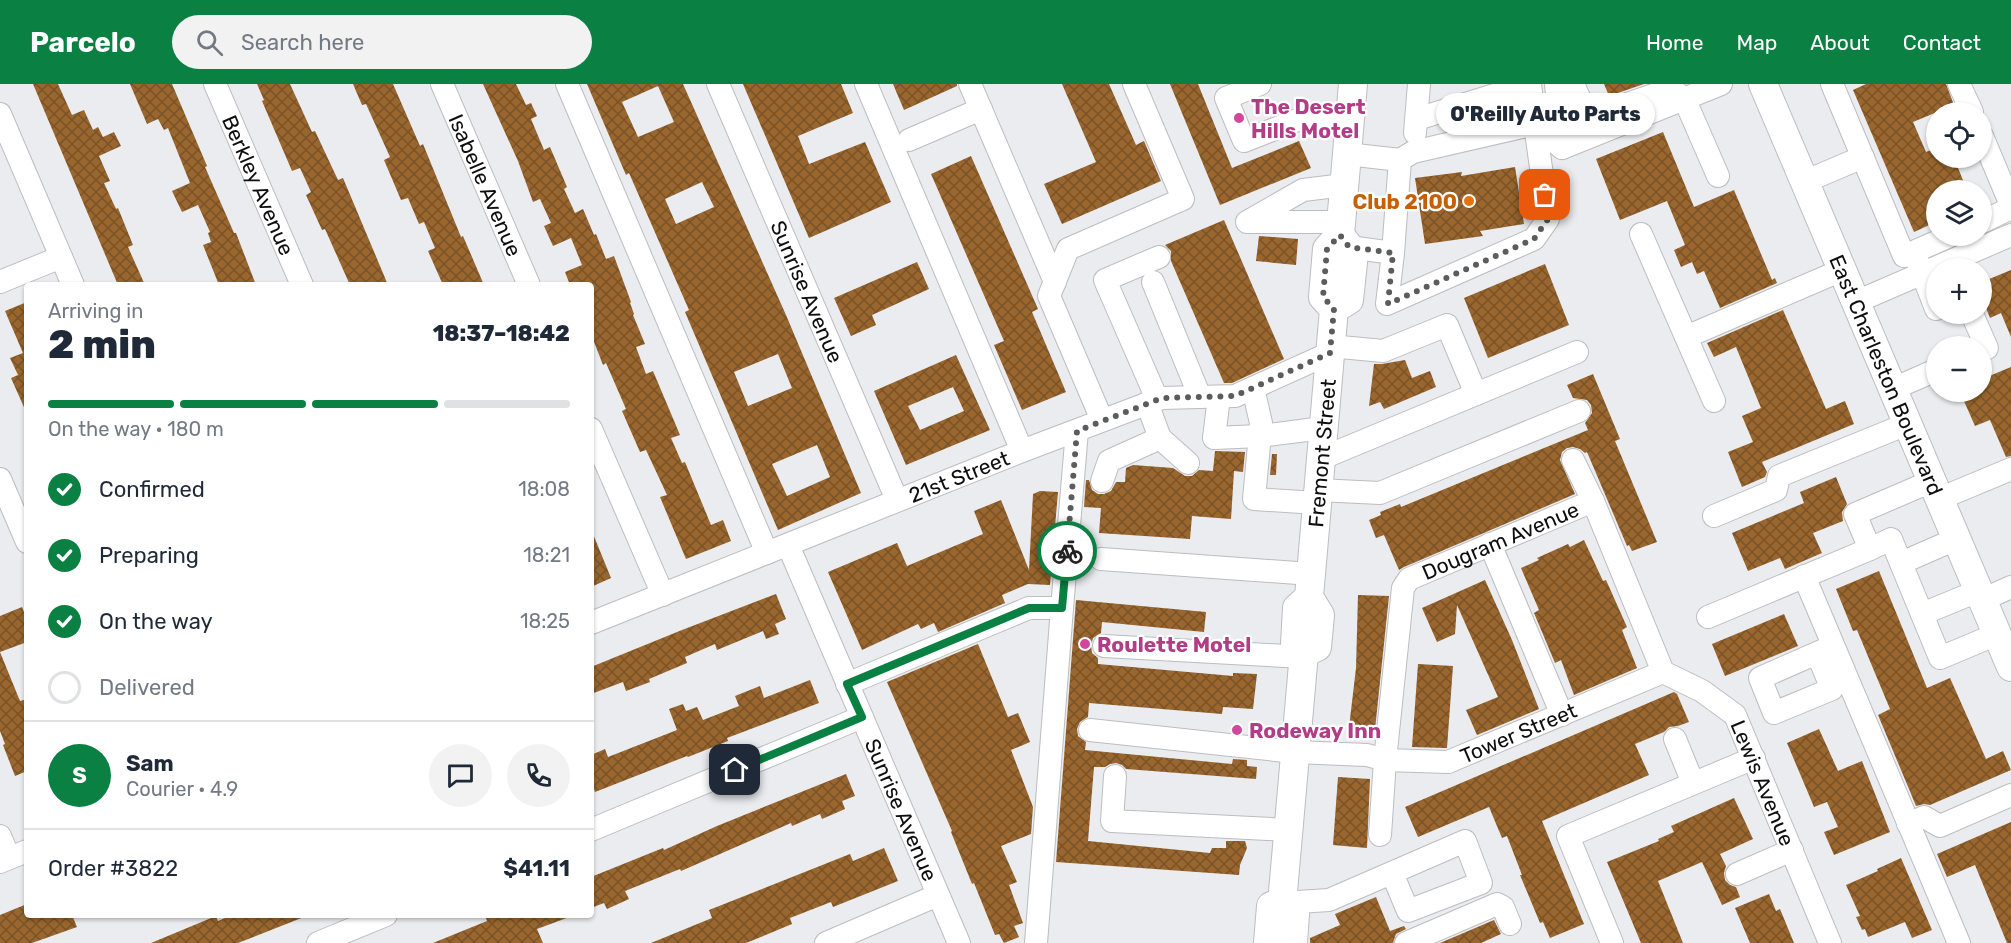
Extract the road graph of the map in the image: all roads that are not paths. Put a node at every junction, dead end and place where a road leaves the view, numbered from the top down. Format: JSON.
{"nodes":[{"id":1,"x":215,"y":84,"type":"edge"},
{"id":2,"x":442,"y":84,"type":"edge"},
{"id":3,"x":567,"y":84,"type":"edge"},
{"id":4,"x":718,"y":84,"type":"edge"},
{"id":5,"x":866,"y":84,"type":"edge"},
{"id":6,"x":970,"y":84,"type":"edge"},
{"id":7,"x":1134,"y":84,"type":"edge"},
{"id":8,"x":1260,"y":84,"type":"edge"},
{"id":9,"x":1353,"y":84,"type":"edge"},
{"id":10,"x":1419,"y":84,"type":"edge"},
{"id":11,"x":1556,"y":84,"type":"edge"},
{"id":12,"x":1573,"y":84,"type":"edge"},
{"id":13,"x":1721,"y":84,"type":"edge"},
{"id":14,"x":1763,"y":84,"type":"edge"},
{"id":15,"x":1832,"y":84,"type":"edge"},
{"id":16,"x":1959,"y":84,"type":"edge"},
{"id":17,"x":1691,"y":92,"type":"edge"},
{"id":18,"x":1967,"y":102,"type":"edge"},
{"id":19,"x":981,"y":109,"type":"junction"},
{"id":20,"x":0,"y":114,"type":"edge"},
{"id":21,"x":1417,"y":119,"type":"junction"},
{"id":22,"x":1350,"y":121,"type":"junction"},
{"id":23,"x":1535,"y":124,"type":"junction"},
{"id":24,"x":909,"y":140,"type":"dead end"},
{"id":25,"x":1562,"y":147,"type":"junction"},
{"id":26,"x":1347,"y":154,"type":"junction"},
{"id":27,"x":1407,"y":156,"type":"junction"},
{"id":28,"x":1863,"y":157,"type":"junction"},
{"id":29,"x":1992,"y":160,"type":"edge"},
{"id":30,"x":1718,"y":176,"type":"dead end"},
{"id":31,"x":1804,"y":182,"type":"junction"},
{"id":32,"x":1344,"y":185,"type":"junction"},
{"id":33,"x":2011,"y":207,"type":"edge"},
{"id":34,"x":1992,"y":217,"type":"edge"},
{"id":35,"x":1343,"y":234,"type":"junction"},
{"id":36,"x":1641,"y":234,"type":"dead end"},
{"id":37,"x":2011,"y":235,"type":"edge"},
{"id":38,"x":1927,"y":246,"type":"edge"},
{"id":39,"x":1913,"y":252,"type":"junction"},
{"id":40,"x":1393,"y":253,"type":"junction"},
{"id":41,"x":1160,"y":256,"type":"dead end"},
{"id":42,"x":61,"y":257,"type":"junction"},
{"id":43,"x":1966,"y":258,"type":"edge"},
{"id":44,"x":1842,"y":270,"type":"junction"},
{"id":45,"x":1926,"y":272,"type":"edge"},
{"id":46,"x":1922,"y":273,"type":"junction"},
{"id":47,"x":0,"y":282,"type":"edge"},
{"id":48,"x":72,"y":282,"type":"edge"},
{"id":49,"x":301,"y":282,"type":"edge"},
{"id":50,"x":528,"y":282,"type":"edge"},
{"id":51,"x":1055,"y":282,"type":"junction"},
{"id":52,"x":1153,"y":282,"type":"dead end"},
{"id":53,"x":1926,"y":283,"type":"edge"},
{"id":54,"x":1856,"y":302,"type":"junction"},
{"id":55,"x":1686,"y":337,"type":"junction"},
{"id":56,"x":1330,"y":350,"type":"junction"},
{"id":57,"x":1577,"y":352,"type":"dead end"},
{"id":58,"x":1926,"y":374,"type":"edge"},
{"id":59,"x":1254,"y":388,"type":"junction"},
{"id":60,"x":1893,"y":389,"type":"junction"},
{"id":61,"x":1476,"y":394,"type":"junction"},
{"id":62,"x":1209,"y":397,"type":"junction"},
{"id":63,"x":1152,"y":401,"type":"junction"},
{"id":64,"x":1714,"y":401,"type":"dead end"},
{"id":65,"x":1579,"y":411,"type":"dead end"},
{"id":66,"x":1102,"y":420,"type":"junction"},
{"id":67,"x":1907,"y":424,"type":"junction"},
{"id":68,"x":1323,"y":428,"type":"junction"},
{"id":69,"x":1077,"y":431,"type":"junction"},
{"id":70,"x":594,"y":436,"type":"edge"},
{"id":71,"x":1260,"y":436,"type":"junction"},
{"id":72,"x":1160,"y":438,"type":"junction"},
{"id":73,"x":1022,"y":451,"type":"junction"},
{"id":74,"x":1320,"y":459,"type":"junction"},
{"id":75,"x":1573,"y":460,"type":"dead end"},
{"id":76,"x":1188,"y":463,"type":"dead end"},
{"id":77,"x":2011,"y":469,"type":"edge"},
{"id":78,"x":0,"y":479,"type":"edge"},
{"id":79,"x":1102,"y":481,"type":"dead end"},
{"id":80,"x":1935,"y":490,"type":"junction"},
{"id":81,"x":1317,"y":496,"type":"junction"},
{"id":82,"x":897,"y":500,"type":"junction"},
{"id":83,"x":1593,"y":501,"type":"junction"},
{"id":84,"x":1714,"y":516,"type":"dead end"},
{"id":85,"x":24,"y":535,"type":"edge"},
{"id":86,"x":1956,"y":539,"type":"junction"},
{"id":87,"x":1490,"y":544,"type":"junction"},
{"id":88,"x":777,"y":549,"type":"junction"},
{"id":89,"x":1870,"y":549,"type":"junction"},
{"id":90,"x":1101,"y":559,"type":"dead end"},
{"id":91,"x":1901,"y":563,"type":"junction"},
{"id":92,"x":1804,"y":576,"type":"junction"},
{"id":93,"x":1310,"y":585,"type":"junction"},
{"id":94,"x":2011,"y":587,"type":"edge"},
{"id":95,"x":663,"y":595,"type":"junction"},
{"id":96,"x":1980,"y":596,"type":"junction"},
{"id":97,"x":1062,"y":608,"type":"junction"},
{"id":98,"x":1922,"y":614,"type":"junction"},
{"id":99,"x":1708,"y":617,"type":"dead end"},
{"id":100,"x":594,"y":622,"type":"edge"},
{"id":101,"x":1997,"y":634,"type":"junction"},
{"id":102,"x":1104,"y":646,"type":"dead end"},
{"id":103,"x":1304,"y":655,"type":"junction"},
{"id":104,"x":2011,"y":668,"type":"edge"},
{"id":105,"x":1663,"y":672,"type":"junction"},
{"id":106,"x":847,"y":684,"type":"junction"},
{"id":107,"x":1562,"y":715,"type":"junction"},
{"id":108,"x":862,"y":717,"type":"junction"},
{"id":109,"x":1090,"y":730,"type":"dead end"},
{"id":110,"x":1674,"y":739,"type":"dead end"},
{"id":111,"x":1295,"y":752,"type":"junction"},
{"id":112,"x":1754,"y":758,"type":"junction"},
{"id":113,"x":1385,"y":760,"type":"junction"},
{"id":114,"x":1115,"y":776,"type":"dead end"},
{"id":115,"x":1693,"y":783,"type":"junction"},
{"id":116,"x":2011,"y":795,"type":"edge"},
{"id":117,"x":1908,"y":824,"type":"junction"},
{"id":118,"x":1940,"y":826,"type":"junction"},
{"id":119,"x":594,"y":829,"type":"edge"},
{"id":120,"x":1289,"y":830,"type":"junction"},
{"id":121,"x":1380,"y":835,"type":"dead end"},
{"id":122,"x":0,"y":836,"type":"edge"},
{"id":123,"x":1792,"y":850,"type":"junction"},
{"id":124,"x":1920,"y":853,"type":"junction"},
{"id":125,"x":12,"y":857,"type":"edge"},
{"id":126,"x":1392,"y":873,"type":"dead end"},
{"id":127,"x":1737,"y":874,"type":"dead end"},
{"id":128,"x":938,"y":896,"type":"junction"},
{"id":129,"x":1282,"y":903,"type":"junction"},
{"id":130,"x":379,"y":918,"type":"edge"},
{"id":131,"x":1510,"y":924,"type":"dead end"},
{"id":132,"x":352,"y":929,"type":"edge"},
{"id":133,"x":318,"y":943,"type":"edge"},
{"id":134,"x":826,"y":943,"type":"edge"},
{"id":135,"x":959,"y":943,"type":"edge"},
{"id":136,"x":1036,"y":943,"type":"edge"},
{"id":137,"x":1268,"y":943,"type":"edge"},
{"id":138,"x":1293,"y":943,"type":"edge"},
{"id":139,"x":1406,"y":943,"type":"edge"},
{"id":140,"x":1612,"y":943,"type":"edge"},
{"id":141,"x":1830,"y":943,"type":"edge"},
{"id":142,"x":1959,"y":943,"type":"edge"}],
"edges":[{"from":1,"to":49,"type":"street","name":"Berkley Avenue"},
{"from":2,"to":50,"type":"street","name":"Isabelle Avenue"},
{"from":3,"to":88,"type":"street","name":"Sunrise Avenue"},
{"from":4,"to":82,"type":"street","name":"Sunrise Avenue"},
{"from":5,"to":73,"type":"street"},
{"from":6,"to":19,"type":"street"},
{"from":7,"to":51,"type":"street"},
{"from":8,"to":22,"type":"street"},
{"from":9,"to":22,"type":"main road","name":"Fremont Street"},
{"from":10,"to":21,"type":"street"},
{"from":11,"to":25,"type":"street"},
{"from":12,"to":17,"type":"street"},
{"from":13,"to":17,"type":"street"},
{"from":14,"to":31,"type":"main road","name":"East Charleston Boulevard"},
{"from":15,"to":28,"type":"street"},
{"from":16,"to":18,"type":"street"},
{"from":17,"to":25,"type":"street"},
{"from":17,"to":30,"type":"street"},
{"from":19,"to":24,"type":"street"},
{"from":19,"to":51,"type":"street"},
{"from":20,"to":42,"type":"street"},
{"from":21,"to":23,"type":"street"},
{"from":21,"to":27,"type":"street"},
{"from":22,"to":26,"type":"main road","name":"Fremont Street"},
{"from":23,"to":25,"type":"street"},
{"from":23,"to":27,"type":"street"},
{"from":23,"to":40,"type":"street"},
{"from":26,"to":27,"type":"street"},
{"from":26,"to":32,"type":"main road","name":"Fremont Street"},
{"from":27,"to":40,"type":"street"},
{"from":28,"to":31,"type":"street"},
{"from":28,"to":39,"type":"street"},
{"from":29,"to":33,"type":"street"},
{"from":31,"to":44,"type":"main road","name":"East Charleston Boulevard"},
{"from":32,"to":35,"type":"main road","name":"Fremont Street"},
{"from":32,"to":35,"type":"street"},
{"from":33,"to":34,"type":"street"},
{"from":35,"to":40,"type":"street"},
{"from":35,"to":56,"type":"main road","name":"Fremont Street"},
{"from":36,"to":55,"type":"street"},
{"from":37,"to":43,"type":"street"},
{"from":38,"to":39,"type":"street"},
{"from":39,"to":46,"type":"street"},
{"from":41,"to":63,"type":"street"},
{"from":42,"to":47,"type":"street"},
{"from":42,"to":48,"type":"street"},
{"from":44,"to":54,"type":"main road","name":"East Charleston Boulevard"},
{"from":44,"to":55,"type":"street"},
{"from":45,"to":46,"type":"street"},
{"from":46,"to":53,"type":"street"},
{"from":46,"to":54,"type":"street"},
{"from":51,"to":66,"type":"street"},
{"from":52,"to":62,"type":"street"},
{"from":54,"to":60,"type":"main road","name":"East Charleston Boulevard"},
{"from":55,"to":64,"type":"street"},
{"from":56,"to":59,"type":"street","name":"21st Street"},
{"from":56,"to":61,"type":"street"},
{"from":56,"to":68,"type":"main road","name":"Fremont Street"},
{"from":57,"to":61,"type":"street"},
{"from":58,"to":60,"type":"street"},
{"from":59,"to":62,"type":"street","name":"21st Street"},
{"from":59,"to":71,"type":"street"},
{"from":60,"to":67,"type":"main road","name":"East Charleston Boulevard"},
{"from":61,"to":74,"type":"street"},
{"from":62,"to":63,"type":"street","name":"21st Street"},
{"from":62,"to":71,"type":"street"},
{"from":63,"to":66,"type":"street","name":"21st Street"},
{"from":63,"to":72,"type":"street"},
{"from":65,"to":81,"type":"street"},
{"from":66,"to":69,"type":"street","name":"21st Street"},
{"from":67,"to":80,"type":"main road","name":"East Charleston Boulevard"},
{"from":67,"to":84,"type":"street"},
{"from":68,"to":71,"type":"street"},
{"from":68,"to":74,"type":"main road","name":"Fremont Street"},
{"from":69,"to":73,"type":"street","name":"21st Street"},
{"from":69,"to":97,"type":"street"},
{"from":70,"to":95,"type":"street"},
{"from":71,"to":81,"type":"street"},
{"from":72,"to":76,"type":"street"},
{"from":72,"to":79,"type":"street"},
{"from":73,"to":82,"type":"street","name":"21st Street"},
{"from":74,"to":81,"type":"main road","name":"Fremont Street"},
{"from":75,"to":83,"type":"street"},
{"from":77,"to":80,"type":"street"},
{"from":78,"to":85,"type":"street"},
{"from":80,"to":86,"type":"main road","name":"East Charleston Boulevard"},
{"from":80,"to":89,"type":"street"},
{"from":81,"to":93,"type":"main road","name":"Fremont Street"},
{"from":82,"to":88,"type":"street","name":"21st Street"},
{"from":83,"to":87,"type":"street","name":"Dougram Avenue"},
{"from":83,"to":105,"type":"street"},
{"from":86,"to":91,"type":"street"},
{"from":86,"to":96,"type":"main road","name":"East Charleston Boulevard"},
{"from":87,"to":107,"type":"street"},
{"from":87,"to":113,"type":"street","name":"Dougram Avenue"},
{"from":88,"to":95,"type":"street","name":"21st Street"},
{"from":88,"to":106,"type":"street","name":"Sunrise Avenue"},
{"from":89,"to":91,"type":"street"},
{"from":89,"to":92,"type":"street"},
{"from":90,"to":93,"type":"street"},
{"from":91,"to":98,"type":"street"},
{"from":92,"to":99,"type":"street"},
{"from":92,"to":117,"type":"street"},
{"from":93,"to":103,"type":"main road","name":"Fremont Street"},
{"from":94,"to":96,"type":"street"},
{"from":95,"to":100,"type":"street","name":"21st Street"},
{"from":96,"to":98,"type":"street"},
{"from":96,"to":101,"type":"main road","name":"East Charleston Boulevard"},
{"from":97,"to":106,"type":"street"},
{"from":97,"to":136,"type":"street"},
{"from":98,"to":101,"type":"street"},
{"from":101,"to":104,"type":"main road","name":"East Charleston Boulevard"},
{"from":102,"to":103,"type":"street"},
{"from":103,"to":111,"type":"main road","name":"Fremont Street"},
{"from":105,"to":107,"type":"street","name":"Tower Street"},
{"from":105,"to":112,"type":"street","name":"Lewis Avenue"},
{"from":106,"to":108,"type":"street","name":"Sunrise Avenue"},
{"from":107,"to":113,"type":"street","name":"Tower Street"},
{"from":108,"to":119,"type":"street"},
{"from":108,"to":128,"type":"street","name":"Sunrise Avenue"},
{"from":109,"to":111,"type":"street","name":"Tower Street"},
{"from":110,"to":115,"type":"street"},
{"from":111,"to":113,"type":"street","name":"Tower Street"},
{"from":111,"to":120,"type":"main road","name":"Fremont Street"},
{"from":112,"to":115,"type":"street"},
{"from":112,"to":123,"type":"street","name":"Lewis Avenue"},
{"from":113,"to":121,"type":"street"},
{"from":114,"to":120,"type":"street"},
{"from":115,"to":140,"type":"street"},
{"from":116,"to":118,"type":"street"},
{"from":117,"to":118,"type":"street"},
{"from":117,"to":124,"type":"street"},
{"from":118,"to":124,"type":"street"},
{"from":120,"to":129,"type":"main road","name":"Fremont Street"},
{"from":122,"to":125,"type":"street"},
{"from":123,"to":127,"type":"street"},
{"from":123,"to":141,"type":"street","name":"Lewis Avenue"},
{"from":124,"to":142,"type":"street"},
{"from":126,"to":129,"type":"street"},
{"from":128,"to":134,"type":"street"},
{"from":128,"to":135,"type":"street","name":"Sunrise Avenue"},
{"from":129,"to":137,"type":"main road","name":"Fremont Street"},
{"from":129,"to":138,"type":"main road"},
{"from":130,"to":132,"type":"street"},
{"from":131,"to":139,"type":"street"},
{"from":132,"to":133,"type":"street"}]}
